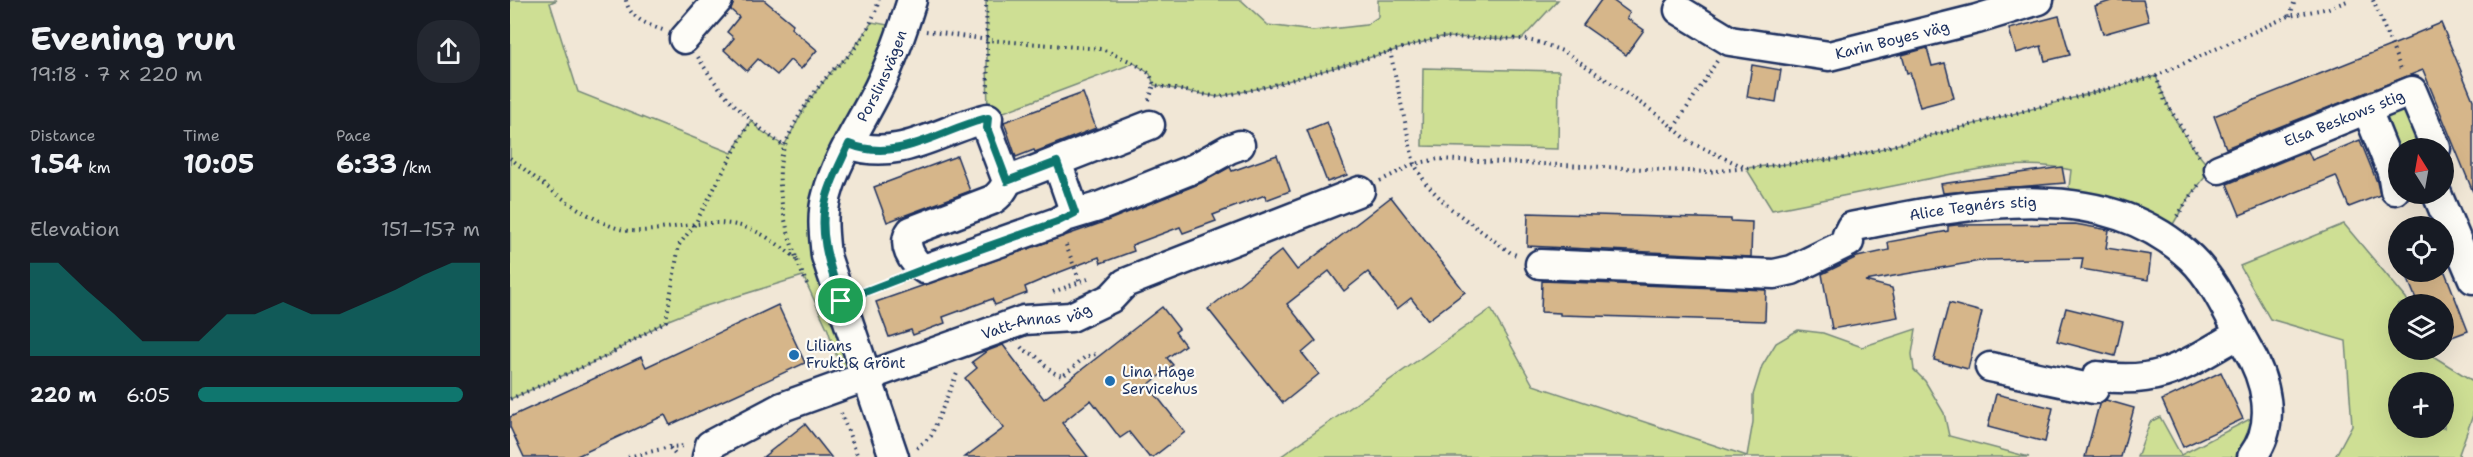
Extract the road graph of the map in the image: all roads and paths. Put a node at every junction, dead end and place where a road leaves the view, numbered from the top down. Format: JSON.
{"nodes":[{"id":1,"x":718,"y":0,"type":"edge"},
{"id":2,"x":879,"y":0,"type":"edge"},
{"id":3,"x":912,"y":0,"type":"edge"},
{"id":4,"x":986,"y":0,"type":"edge"},
{"id":5,"x":2039,"y":0,"type":"edge"},
{"id":6,"x":2295,"y":0,"type":"edge"},
{"id":7,"x":2350,"y":0,"type":"edge"},
{"id":8,"x":2373,"y":0,"type":"edge"},
{"id":9,"x":1678,"y":10,"type":"dead end"},
{"id":10,"x":2289,"y":16,"type":"junction"},
{"id":11,"x":903,"y":28,"type":"junction"},
{"id":12,"x":684,"y":39,"type":"dead end"},
{"id":13,"x":988,"y":40,"type":"junction"},
{"id":14,"x":1730,"y":41,"type":"junction"},
{"id":15,"x":1390,"y":51,"type":"junction"},
{"id":16,"x":2156,"y":76,"type":"junction"},
{"id":17,"x":2412,"y":91,"type":"junction"},
{"id":18,"x":2367,"y":110,"type":"junction"},
{"id":19,"x":988,"y":118,"type":"junction"},
{"id":20,"x":1150,"y":125,"type":"dead end"},
{"id":21,"x":1674,"y":128,"type":"junction"},
{"id":22,"x":2432,"y":138,"type":"edge"},
{"id":23,"x":849,"y":144,"type":"junction"},
{"id":24,"x":1240,"y":145,"type":"dead end"},
{"id":25,"x":784,"y":146,"type":"junction"},
{"id":26,"x":510,"y":158,"type":"edge"},
{"id":27,"x":2388,"y":160,"type":"edge"},
{"id":28,"x":1057,"y":162,"type":"junction"},
{"id":29,"x":1414,"y":164,"type":"junction"},
{"id":30,"x":1746,"y":168,"type":"junction"},
{"id":31,"x":2209,"y":170,"type":"junction"},
{"id":32,"x":1007,"y":181,"type":"junction"},
{"id":33,"x":1360,"y":192,"type":"joint"},
{"id":34,"x":2186,"y":202,"type":"dead end"},
{"id":35,"x":2441,"y":204,"type":"edge"},
{"id":36,"x":1066,"y":218,"type":"junction"},
{"id":37,"x":695,"y":224,"type":"junction"},
{"id":38,"x":798,"y":261,"type":"junction"},
{"id":39,"x":1540,"y":264,"type":"joint"},
{"id":40,"x":924,"y":269,"type":"junction"},
{"id":41,"x":803,"y":276,"type":"dead end"},
{"id":42,"x":1091,"y":278,"type":"dead end"},
{"id":43,"x":2473,"y":279,"type":"edge"},
{"id":44,"x":1080,"y":282,"type":"junction"},
{"id":45,"x":1048,"y":293,"type":"dead end"},
{"id":46,"x":841,"y":301,"type":"junction"},
{"id":47,"x":2239,"y":334,"type":"junction"},
{"id":48,"x":1019,"y":345,"type":"dead end"},
{"id":49,"x":1099,"y":353,"type":"dead end"},
{"id":50,"x":1990,"y":367,"type":"dead end"},
{"id":51,"x":958,"y":369,"type":"dead end"},
{"id":52,"x":868,"y":377,"type":"junction"},
{"id":53,"x":833,"y":390,"type":"junction"},
{"id":54,"x":510,"y":399,"type":"edge"},
{"id":55,"x":669,"y":447,"type":"junction"},
{"id":56,"x":709,"y":451,"type":"edge"},
{"id":57,"x":905,"y":453,"type":"edge"},
{"id":58,"x":628,"y":457,"type":"edge"},
{"id":59,"x":677,"y":457,"type":"edge"},
{"id":60,"x":858,"y":457,"type":"edge"},
{"id":61,"x":2252,"y":457,"type":"edge"}],
"edges":[{"from":1,"to":12,"type":"street"},
{"from":2,"to":25,"type":"path"},
{"from":3,"to":11,"type":"street","name":"Porslinsvägen"},
{"from":4,"to":13,"type":"path"},
{"from":5,"to":14,"type":"street","name":"Karin Boyes väg"},
{"from":6,"to":10,"type":"path"},
{"from":7,"to":10,"type":"path"},
{"from":8,"to":17,"type":"path"},
{"from":9,"to":14,"type":"street","name":"Karin Boyes väg"},
{"from":10,"to":16,"type":"path"},
{"from":11,"to":13,"type":"path"},
{"from":11,"to":23,"type":"street","name":"Porslinsvägen"},
{"from":13,"to":15,"type":"path"},
{"from":13,"to":19,"type":"path"},
{"from":14,"to":21,"type":"path"},
{"from":15,"to":21,"type":"path"},
{"from":15,"to":29,"type":"path"},
{"from":16,"to":30,"type":"path"},
{"from":16,"to":31,"type":"path"},
{"from":17,"to":18,"type":"street","name":"Elsa Beskows stig"},
{"from":17,"to":22,"type":"street","name":"Elsa Beskows stig"},
{"from":18,"to":27,"type":"street"},
{"from":18,"to":31,"type":"street","name":"Elsa Beskows stig"},
{"from":19,"to":23,"type":"street"},
{"from":19,"to":32,"type":"street"},
{"from":20,"to":28,"type":"street"},
{"from":21,"to":30,"type":"path"},
{"from":23,"to":46,"type":"street","name":"Porslinsvägen"},
{"from":24,"to":36,"type":"street"},
{"from":25,"to":37,"type":"path"},
{"from":25,"to":38,"type":"path"},
{"from":26,"to":37,"type":"path"},
{"from":28,"to":32,"type":"street"},
{"from":28,"to":36,"type":"street"},
{"from":29,"to":30,"type":"path"},
{"from":29,"to":33,"type":"path"},
{"from":29,"to":39,"type":"path"},
{"from":31,"to":34,"type":"path"},
{"from":32,"to":40,"type":"street"},
{"from":33,"to":52,"type":"street","name":"Vatt-Annas väg"},
{"from":35,"to":43,"type":"street"},
{"from":36,"to":40,"type":"street"},
{"from":36,"to":44,"type":"path"},
{"from":37,"to":38,"type":"path"},
{"from":37,"to":54,"type":"path"},
{"from":38,"to":41,"type":"path"},
{"from":39,"to":47,"type":"street","name":"Alice Tegnérs stig"},
{"from":40,"to":46,"type":"path"},
{"from":42,"to":44,"type":"path"},
{"from":44,"to":45,"type":"path"},
{"from":46,"to":52,"type":"street","name":"Porslinsvägen"},
{"from":47,"to":50,"type":"street"},
{"from":47,"to":61,"type":"street","name":"Alice Tegnérs stig"},
{"from":48,"to":49,"type":"path"},
{"from":51,"to":57,"type":"path"},
{"from":52,"to":53,"type":"street","name":"Vatt-Annas väg"},
{"from":52,"to":57,"type":"street","name":"Porslinsvägen"},
{"from":53,"to":56,"type":"street","name":"Vatt-Annas väg"},
{"from":53,"to":60,"type":"path"},
{"from":55,"to":56,"type":"path"},
{"from":55,"to":58,"type":"path"},
{"from":55,"to":59,"type":"path"}]}
